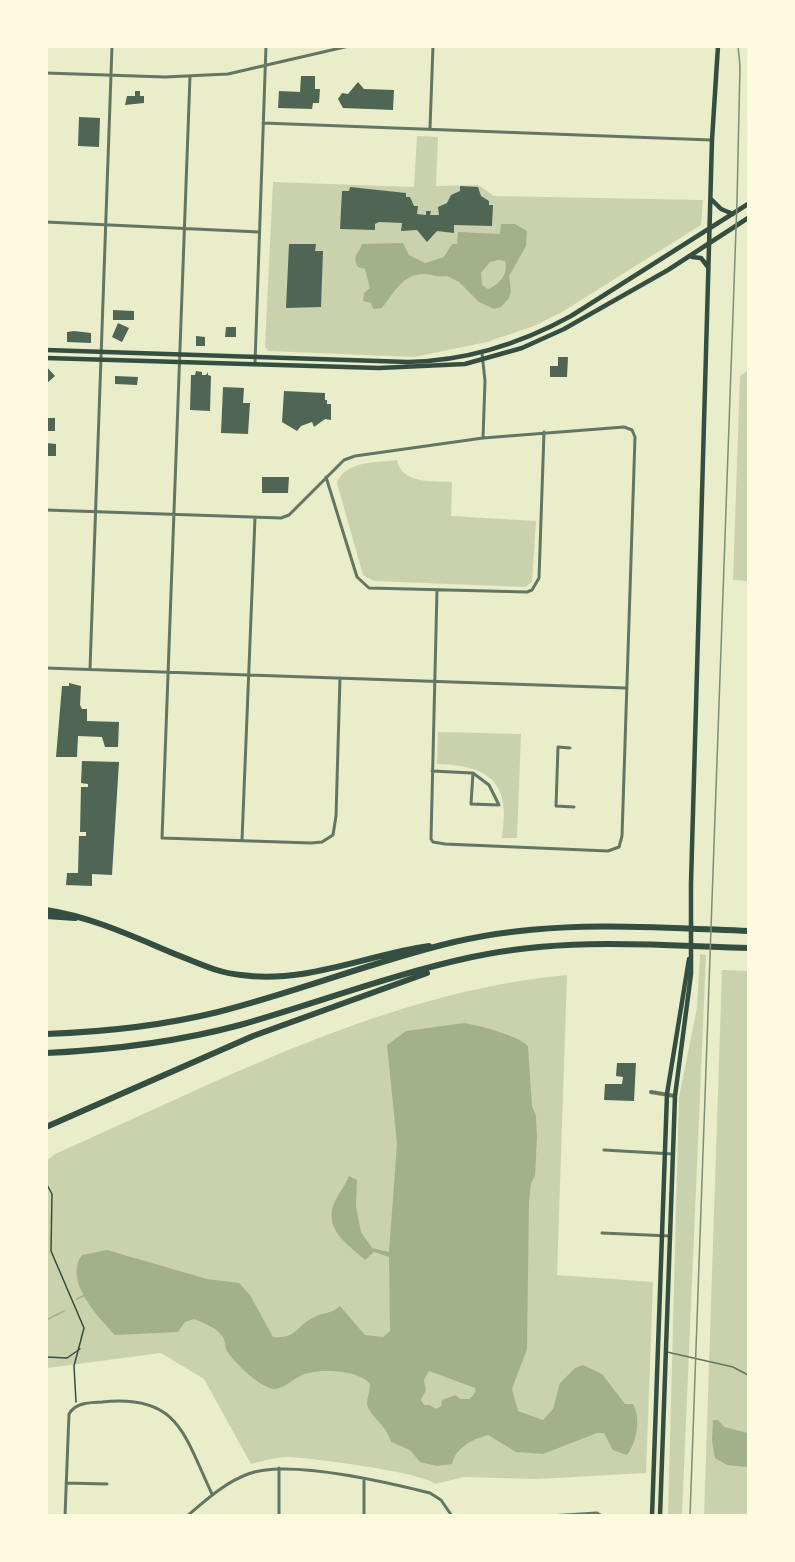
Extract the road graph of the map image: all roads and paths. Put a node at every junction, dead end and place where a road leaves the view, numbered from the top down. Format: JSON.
{"nodes":[{"id":1,"x":112,"y":46,"type":"edge"},
{"id":2,"x":266,"y":46,"type":"edge"},
{"id":3,"x":349,"y":46,"type":"edge"},
{"id":4,"x":434,"y":46,"type":"edge"},
{"id":5,"x":718,"y":46,"type":"edge"},
{"id":6,"x":265,"y":66,"type":"junction"},
{"id":7,"x":46,"y":73,"type":"edge"},
{"id":8,"x":111,"y":76,"type":"junction"},
{"id":9,"x":190,"y":76,"type":"junction"},
{"id":10,"x":263,"y":123,"type":"junction"},
{"id":11,"x":430,"y":128,"type":"junction"},
{"id":12,"x":712,"y":140,"type":"junction"},
{"id":13,"x":711,"y":198,"type":"junction"},
{"id":14,"x":748,"y":204,"type":"edge"},
{"id":15,"x":733,"y":214,"type":"junction"},
{"id":16,"x":748,"y":219,"type":"edge"},
{"id":17,"x":46,"y":222,"type":"edge"},
{"id":18,"x":106,"y":224,"type":"junction"},
{"id":19,"x":185,"y":229,"type":"junction"},
{"id":20,"x":710,"y":229,"type":"junction"},
{"id":21,"x":260,"y":232,"type":"junction"},
{"id":22,"x":710,"y":244,"type":"junction"},
{"id":23,"x":689,"y":257,"type":"junction"},
{"id":24,"x":709,"y":270,"type":"junction"},
{"id":25,"x":46,"y":350,"type":"edge"},
{"id":26,"x":102,"y":351,"type":"junction"},
{"id":27,"x":482,"y":353,"type":"junction"},
{"id":28,"x":182,"y":354,"type":"junction"},
{"id":29,"x":255,"y":357,"type":"junction"},
{"id":30,"x":46,"y":358,"type":"edge"},
{"id":31,"x":102,"y":359,"type":"junction"},
{"id":32,"x":483,"y":360,"type":"junction"},
{"id":33,"x":182,"y":361,"type":"junction"},
{"id":34,"x":255,"y":363,"type":"junction"},
{"id":35,"x":544,"y":432,"type":"junction"},
{"id":36,"x":483,"y":438,"type":"junction"},
{"id":37,"x":326,"y":477,"type":"junction"},
{"id":38,"x":46,"y":510,"type":"edge"},
{"id":39,"x":95,"y":513,"type":"junction"},
{"id":40,"x":174,"y":515,"type":"junction"},
{"id":41,"x":255,"y":518,"type":"junction"},
{"id":42,"x":437,"y":590,"type":"junction"},
{"id":43,"x":46,"y":668,"type":"edge"},
{"id":44,"x":90,"y":669,"type":"junction"},
{"id":45,"x":169,"y":672,"type":"junction"},
{"id":46,"x":248,"y":675,"type":"junction"},
{"id":47,"x":340,"y":678,"type":"junction"},
{"id":48,"x":434,"y":681,"type":"junction"},
{"id":49,"x":626,"y":688,"type":"junction"},
{"id":50,"x":570,"y":748,"type":"dead end"},
{"id":51,"x":432,"y":771,"type":"junction"},
{"id":52,"x":472,"y":773,"type":"junction"},
{"id":53,"x":574,"y":807,"type":"dead end"},
{"id":54,"x":242,"y":840,"type":"junction"},
{"id":55,"x":46,"y":910,"type":"edge"},
{"id":56,"x":46,"y":916,"type":"edge"},
{"id":57,"x":118,"y":931,"type":"junction"},
{"id":58,"x":748,"y":931,"type":"edge"},
{"id":59,"x":454,"y":942,"type":"junction"},
{"id":60,"x":748,"y":948,"type":"edge"},
{"id":61,"x":471,"y":957,"type":"junction"},
{"id":62,"x":690,"y":957,"type":"junction"},
{"id":63,"x":46,"y":1034,"type":"edge"},
{"id":64,"x":46,"y":1053,"type":"edge"},
{"id":65,"x":651,"y":1092,"type":"dead end"},
{"id":66,"x":667,"y":1095,"type":"junction"},
{"id":67,"x":675,"y":1096,"type":"junction"},
{"id":68,"x":46,"y":1127,"type":"edge"},
{"id":69,"x":604,"y":1150,"type":"dead end"},
{"id":70,"x":665,"y":1154,"type":"junction"},
{"id":71,"x":673,"y":1154,"type":"junction"},
{"id":72,"x":46,"y":1183,"type":"edge"},
{"id":73,"x":602,"y":1233,"type":"dead end"},
{"id":74,"x":662,"y":1236,"type":"junction"},
{"id":75,"x":670,"y":1236,"type":"junction"},
{"id":76,"x":80,"y":1348,"type":"junction"},
{"id":77,"x":666,"y":1352,"type":"junction"},
{"id":78,"x":46,"y":1357,"type":"edge"},
{"id":79,"x":748,"y":1374,"type":"edge"},
{"id":80,"x":76,"y":1406,"type":"junction"},
{"id":81,"x":279,"y":1468,"type":"junction"},
{"id":82,"x":364,"y":1480,"type":"junction"},
{"id":83,"x":66,"y":1483,"type":"junction"},
{"id":84,"x":107,"y":1484,"type":"dead end"},
{"id":85,"x":212,"y":1494,"type":"junction"},
{"id":86,"x":65,"y":1515,"type":"edge"},
{"id":87,"x":187,"y":1515,"type":"edge"},
{"id":88,"x":279,"y":1515,"type":"edge"},
{"id":89,"x":364,"y":1515,"type":"edge"},
{"id":90,"x":452,"y":1515,"type":"edge"},
{"id":91,"x":549,"y":1515,"type":"edge"},
{"id":92,"x":602,"y":1515,"type":"edge"},
{"id":93,"x":652,"y":1515,"type":"edge"},
{"id":94,"x":660,"y":1515,"type":"edge"}],
"edges":[{"from":1,"to":8,"type":"street"},
{"from":2,"to":6,"type":"street"},
{"from":3,"to":6,"type":"street"},
{"from":4,"to":11,"type":"street"},
{"from":5,"to":12,"type":"main road"},
{"from":6,"to":9,"type":"street"},
{"from":6,"to":10,"type":"street"},
{"from":7,"to":8,"type":"street"},
{"from":8,"to":9,"type":"street"},
{"from":8,"to":18,"type":"street"},
{"from":9,"to":19,"type":"street"},
{"from":10,"to":11,"type":"street"},
{"from":10,"to":21,"type":"street"},
{"from":11,"to":12,"type":"street"},
{"from":12,"to":13,"type":"main road"},
{"from":13,"to":15,"type":"main road"},
{"from":13,"to":20,"type":"main road"},
{"from":14,"to":15,"type":"main road"},
{"from":15,"to":20,"type":"main road"},
{"from":16,"to":22,"type":"main road"},
{"from":17,"to":18,"type":"street"},
{"from":18,"to":19,"type":"street"},
{"from":18,"to":26,"type":"street"},
{"from":19,"to":21,"type":"street"},
{"from":19,"to":28,"type":"street"},
{"from":20,"to":22,"type":"main road"},
{"from":20,"to":27,"type":"main road"},
{"from":21,"to":29,"type":"street"},
{"from":22,"to":23,"type":"main road"},
{"from":22,"to":24,"type":"main road"},
{"from":23,"to":24,"type":"main road"},
{"from":23,"to":32,"type":"main road"},
{"from":24,"to":62,"type":"main road"},
{"from":25,"to":26,"type":"main road"},
{"from":26,"to":28,"type":"main road"},
{"from":26,"to":31,"type":"street"},
{"from":27,"to":29,"type":"main road"},
{"from":27,"to":32,"type":"street"},
{"from":28,"to":29,"type":"main road"},
{"from":28,"to":33,"type":"street"},
{"from":29,"to":34,"type":"street"},
{"from":30,"to":31,"type":"main road"},
{"from":31,"to":33,"type":"main road"},
{"from":31,"to":39,"type":"street"},
{"from":32,"to":34,"type":"main road"},
{"from":32,"to":36,"type":"street"},
{"from":33,"to":34,"type":"main road"},
{"from":33,"to":40,"type":"street"},
{"from":35,"to":36,"type":"street"},
{"from":35,"to":42,"type":"street"},
{"from":35,"to":49,"type":"street"},
{"from":36,"to":37,"type":"street"},
{"from":37,"to":41,"type":"street"},
{"from":37,"to":42,"type":"street"},
{"from":38,"to":39,"type":"street"},
{"from":39,"to":40,"type":"street"},
{"from":39,"to":44,"type":"street"},
{"from":40,"to":41,"type":"street"},
{"from":40,"to":45,"type":"street"},
{"from":41,"to":46,"type":"street"},
{"from":42,"to":48,"type":"street"},
{"from":43,"to":44,"type":"street"},
{"from":44,"to":45,"type":"street"},
{"from":45,"to":46,"type":"street"},
{"from":45,"to":54,"type":"street"},
{"from":46,"to":47,"type":"street"},
{"from":46,"to":54,"type":"street"},
{"from":47,"to":48,"type":"street"},
{"from":47,"to":54,"type":"street"},
{"from":48,"to":49,"type":"street"},
{"from":48,"to":51,"type":"street"},
{"from":49,"to":51,"type":"street"},
{"from":50,"to":53,"type":"street"},
{"from":51,"to":52,"type":"street"},
{"from":52,"to":52,"type":"street"},
{"from":55,"to":57,"type":"highway"},
{"from":56,"to":57,"type":"highway"},
{"from":57,"to":59,"type":"highway"},
{"from":58,"to":59,"type":"highway"},
{"from":59,"to":63,"type":"highway"},
{"from":60,"to":61,"type":"highway"},
{"from":61,"to":64,"type":"highway"},
{"from":61,"to":68,"type":"highway"},
{"from":62,"to":66,"type":"main road"},
{"from":62,"to":67,"type":"main road"},
{"from":65,"to":66,"type":"street"},
{"from":66,"to":67,"type":"street"},
{"from":66,"to":70,"type":"main road"},
{"from":67,"to":71,"type":"main road"},
{"from":69,"to":70,"type":"street"},
{"from":70,"to":71,"type":"street"},
{"from":70,"to":74,"type":"main road"},
{"from":71,"to":75,"type":"main road"},
{"from":72,"to":76,"type":"path"},
{"from":73,"to":74,"type":"street"},
{"from":74,"to":75,"type":"street"},
{"from":74,"to":93,"type":"main road"},
{"from":75,"to":77,"type":"main road"},
{"from":76,"to":78,"type":"path"},
{"from":76,"to":80,"type":"path"},
{"from":77,"to":79,"type":"lane"},
{"from":77,"to":94,"type":"main road"},
{"from":80,"to":83,"type":"street"},
{"from":80,"to":85,"type":"street"},
{"from":81,"to":82,"type":"street"},
{"from":81,"to":85,"type":"street"},
{"from":81,"to":88,"type":"street"},
{"from":82,"to":89,"type":"street"},
{"from":82,"to":90,"type":"street"},
{"from":83,"to":84,"type":"street"},
{"from":83,"to":86,"type":"street"},
{"from":85,"to":87,"type":"street"},
{"from":91,"to":92,"type":"street"}]}
